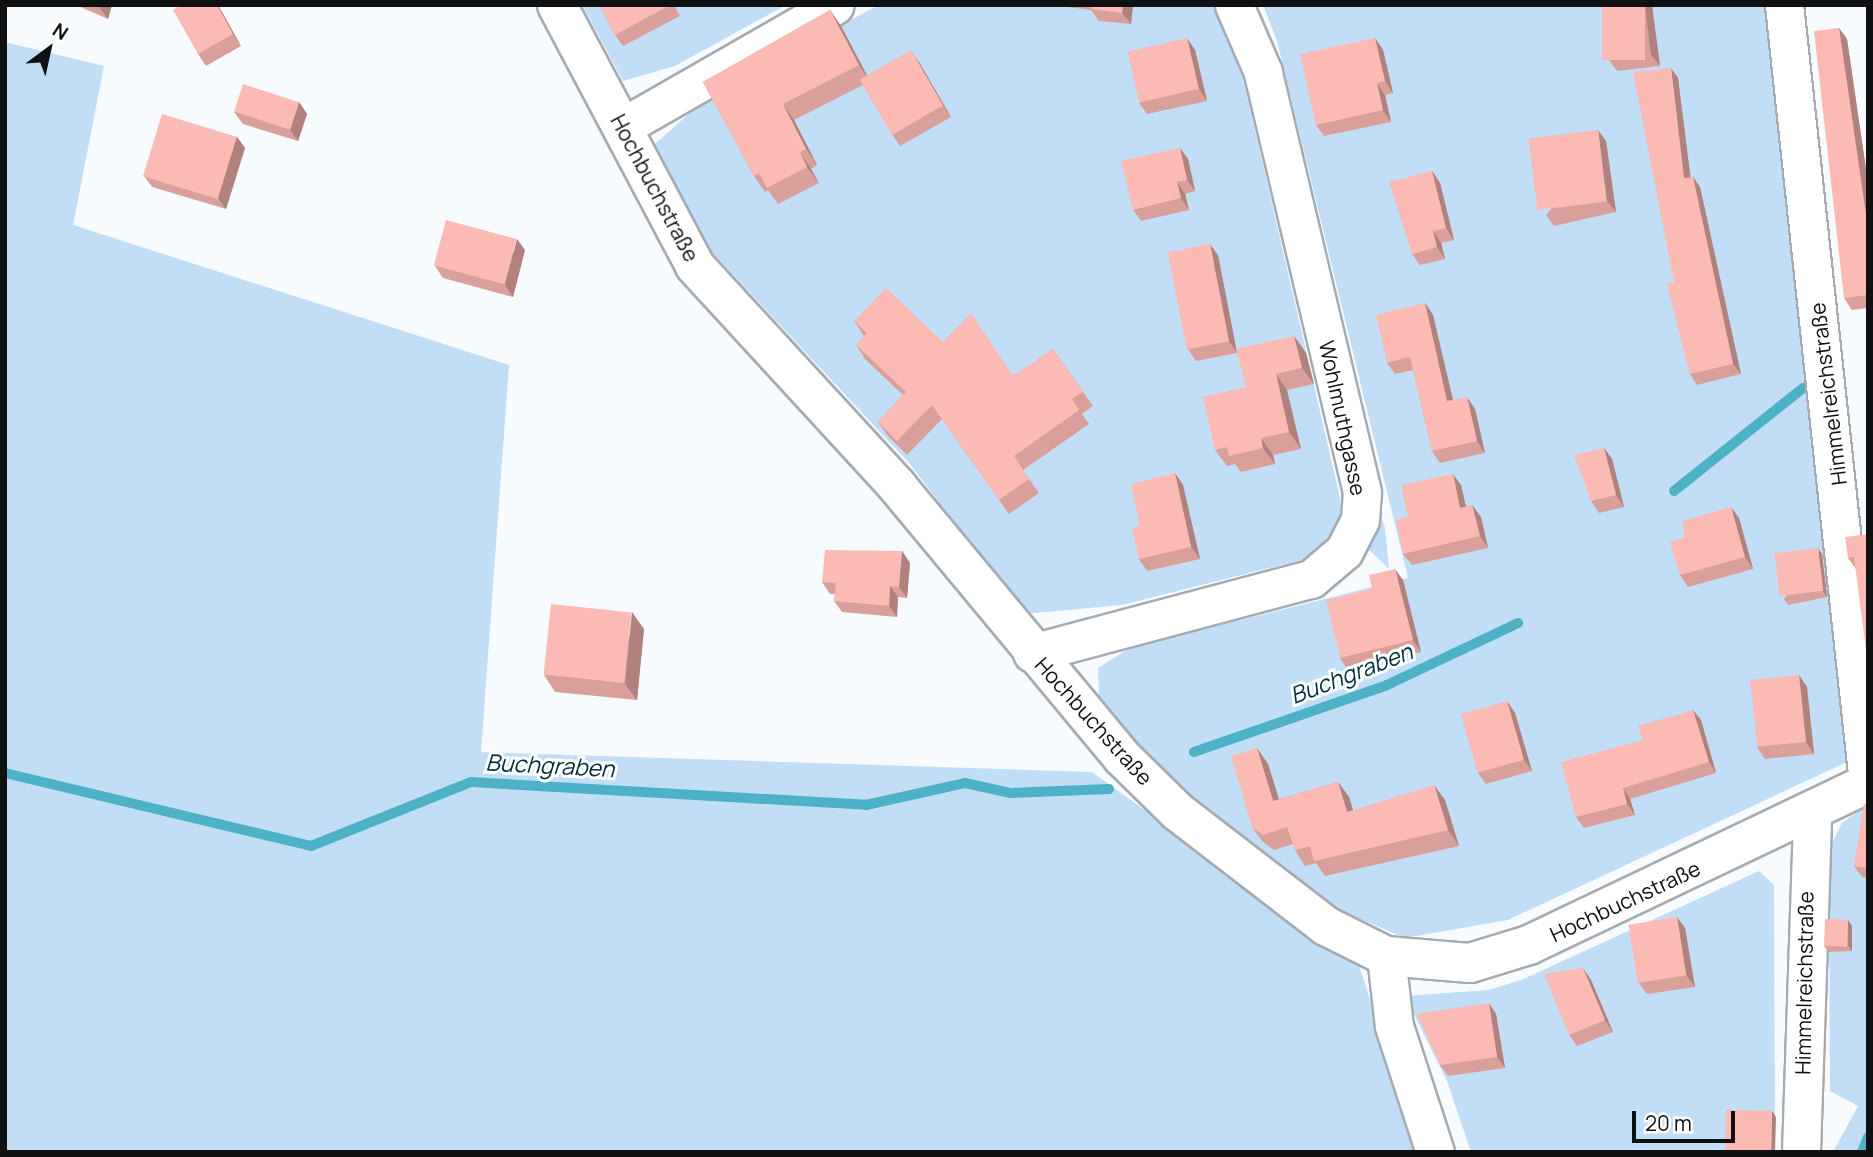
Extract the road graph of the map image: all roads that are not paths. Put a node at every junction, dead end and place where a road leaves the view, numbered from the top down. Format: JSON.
{"nodes":[{"id":1,"x":557,"y":5,"type":"edge"},
{"id":2,"x":835,"y":5,"type":"edge"},
{"id":3,"x":1234,"y":5,"type":"edge"},
{"id":4,"x":1784,"y":5,"type":"edge"},
{"id":5,"x":622,"y":127,"type":"junction"},
{"id":6,"x":1032,"y":653,"type":"junction"},
{"id":7,"x":1868,"y":783,"type":"edge"},
{"id":8,"x":1812,"y":815,"type":"junction"},
{"id":9,"x":1386,"y":956,"type":"junction"},
{"id":10,"x":1435,"y":1152,"type":"edge"},
{"id":11,"x":1801,"y":1152,"type":"edge"}],
"edges":[{"from":1,"to":5,"type":"street","name":"Hochbuchstraße"},
{"from":2,"to":5,"type":"street"},
{"from":3,"to":6,"type":"street","name":"Wohlmuthgasse"},
{"from":4,"to":7,"type":"street","name":"Himmelreichstraße"},
{"from":5,"to":6,"type":"street","name":"Hochbuchstraße"},
{"from":6,"to":9,"type":"street","name":"Hochbuchstraße"},
{"from":7,"to":8,"type":"street","name":"Hochbuchstraße"},
{"from":8,"to":9,"type":"street","name":"Hochbuchstraße"},
{"from":8,"to":11,"type":"street","name":"Himmelreichstraße"},
{"from":9,"to":10,"type":"street"}]}
